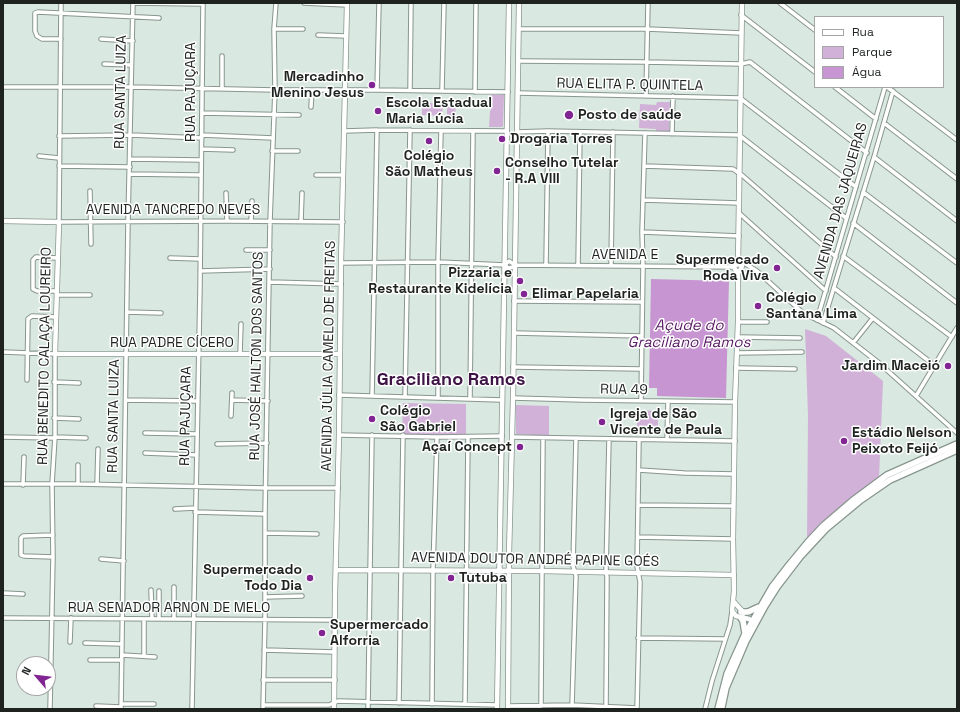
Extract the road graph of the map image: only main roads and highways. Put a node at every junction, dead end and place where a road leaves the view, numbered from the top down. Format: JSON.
{"nodes":[{"id":1,"x":957,"y":444,"type":"edge"},
{"id":2,"x":957,"y":450,"type":"edge"},
{"id":3,"x":761,"y":606,"type":"junction"},
{"id":4,"x":754,"y":621,"type":"junction"},
{"id":5,"x":745,"y":634,"type":"junction"},
{"id":6,"x":718,"y":709,"type":"edge"},
{"id":7,"x":722,"y":709,"type":"edge"}],
"edges":[{"from":1,"to":3,"type":"main road"},
{"from":2,"to":4,"type":"main road"},
{"from":3,"to":4,"type":"main road"},
{"from":3,"to":5,"type":"main road"},
{"from":4,"to":5,"type":"main road"},
{"from":4,"to":7,"type":"main road"},
{"from":5,"to":6,"type":"main road"}]}
